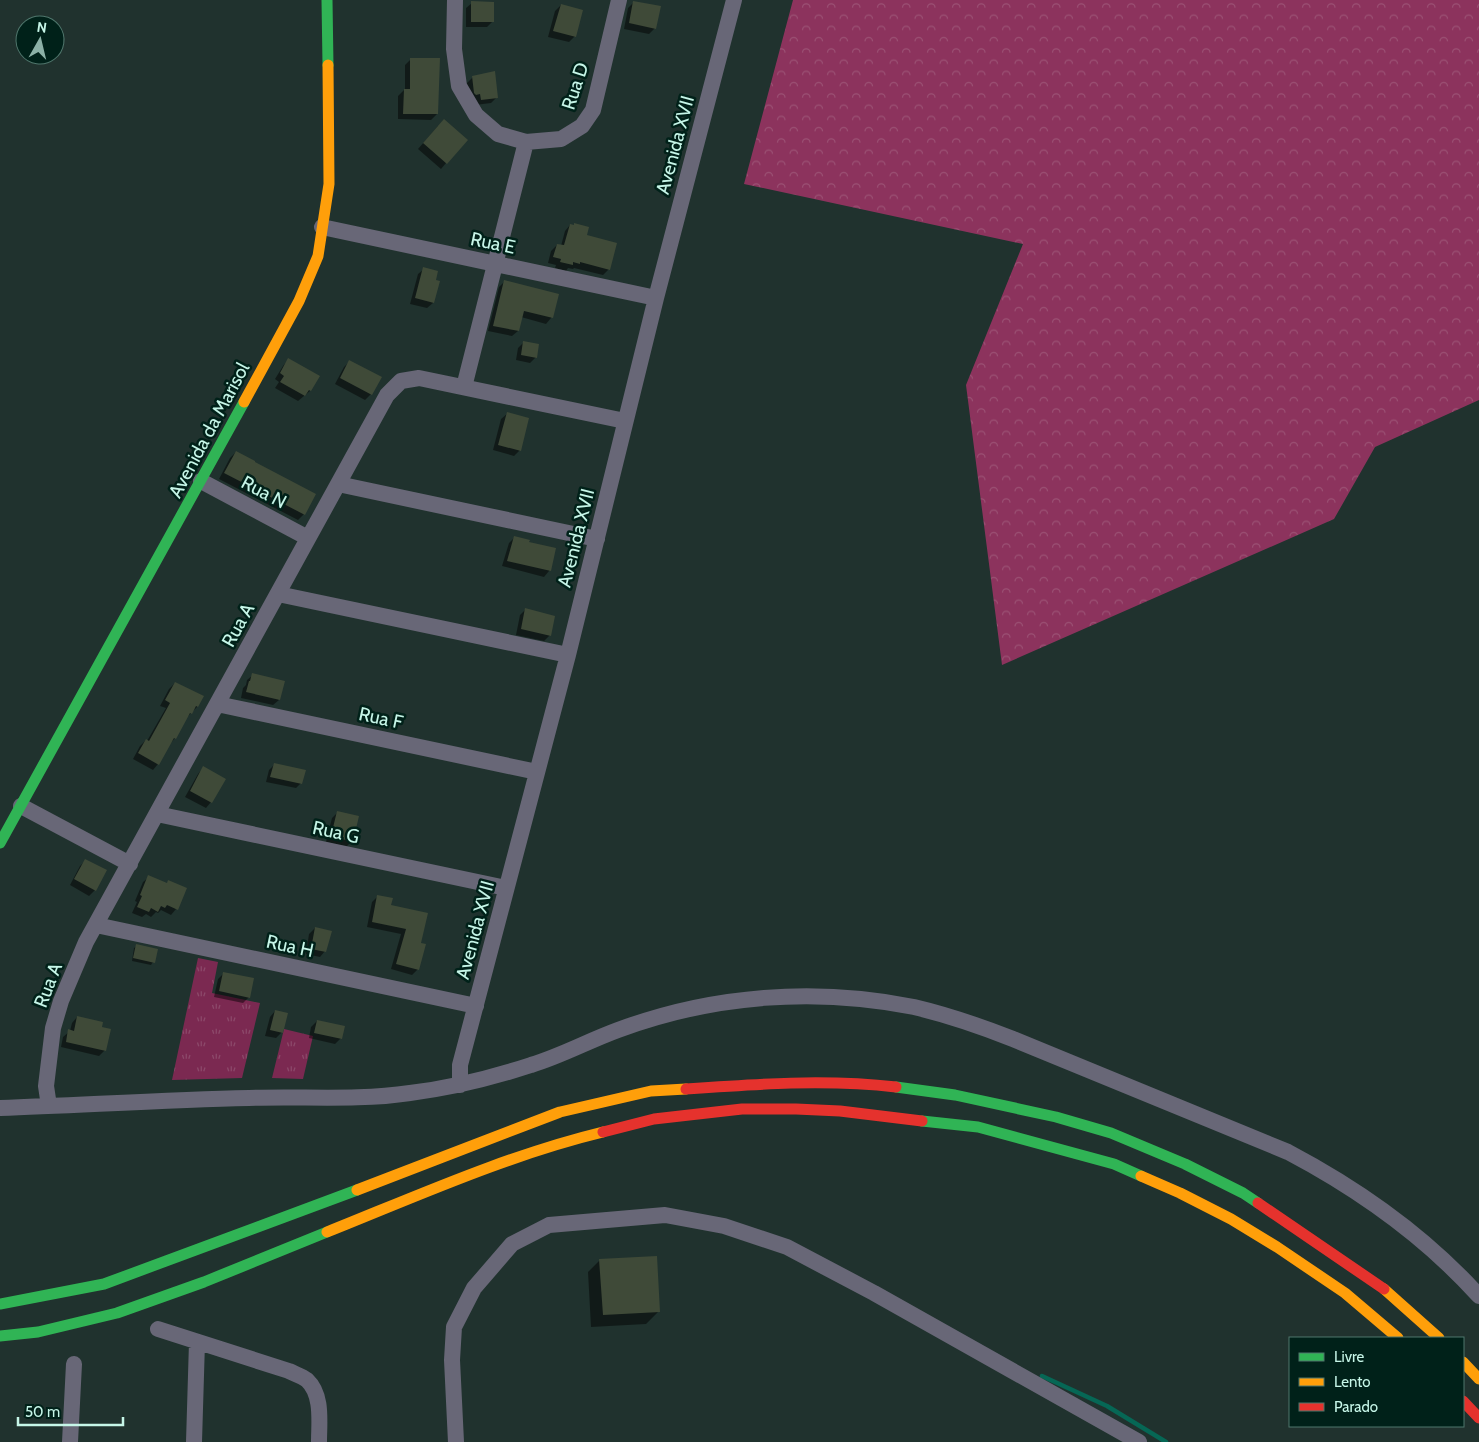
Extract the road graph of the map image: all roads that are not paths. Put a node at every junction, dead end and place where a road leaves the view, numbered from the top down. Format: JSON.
{"nodes":[{"id":1,"x":327,"y":0,"type":"edge"},
{"id":2,"x":455,"y":0,"type":"edge"},
{"id":3,"x":620,"y":0,"type":"edge"},
{"id":4,"x":734,"y":0,"type":"edge"},
{"id":5,"x":526,"y":142,"type":"junction"},
{"id":6,"x":322,"y":227,"type":"junction"},
{"id":7,"x":495,"y":264,"type":"junction"},
{"id":8,"x":656,"y":298,"type":"junction"},
{"id":9,"x":464,"y":387,"type":"junction"},
{"id":10,"x":625,"y":422,"type":"junction"},
{"id":11,"x":201,"y":481,"type":"junction"},
{"id":12,"x":338,"y":484,"type":"junction"},
{"id":13,"x":308,"y":538,"type":"junction"},
{"id":14,"x":597,"y":539,"type":"junction"},
{"id":15,"x":278,"y":594,"type":"junction"},
{"id":16,"x":568,"y":655,"type":"junction"},
{"id":17,"x":217,"y":704,"type":"junction"},
{"id":18,"x":537,"y":772,"type":"junction"},
{"id":19,"x":21,"y":806,"type":"junction"},
{"id":20,"x":157,"y":814,"type":"junction"},
{"id":21,"x":0,"y":843,"type":"edge"},
{"id":22,"x":130,"y":864,"type":"junction"},
{"id":23,"x":506,"y":888,"type":"junction"},
{"id":24,"x":96,"y":925,"type":"junction"},
{"id":25,"x":476,"y":1006,"type":"junction"},
{"id":26,"x":460,"y":1085,"type":"junction"},
{"id":27,"x":48,"y":1106,"type":"junction"},
{"id":28,"x":0,"y":1108,"type":"edge"},
{"id":29,"x":1479,"y":1296,"type":"edge"},
{"id":30,"x":0,"y":1304,"type":"edge"},
{"id":31,"x":158,"y":1329,"type":"dead end"},
{"id":32,"x":0,"y":1336,"type":"edge"},
{"id":33,"x":1397,"y":1337,"type":"edge"},
{"id":34,"x":1438,"y":1337,"type":"edge"},
{"id":35,"x":197,"y":1342,"type":"junction"},
{"id":36,"x":1464,"y":1363,"type":"edge"},
{"id":37,"x":74,"y":1364,"type":"dead end"},
{"id":38,"x":1479,"y":1379,"type":"edge"},
{"id":39,"x":1464,"y":1402,"type":"edge"},
{"id":40,"x":1479,"y":1418,"type":"edge"},
{"id":41,"x":70,"y":1442,"type":"edge"},
{"id":42,"x":194,"y":1442,"type":"edge"},
{"id":43,"x":319,"y":1442,"type":"edge"},
{"id":44,"x":456,"y":1442,"type":"edge"},
{"id":45,"x":1139,"y":1442,"type":"edge"}],
"edges":[{"from":1,"to":6,"type":"main road","name":"Avenida da Marisol"},
{"from":2,"to":5,"type":"street","name":"Rua D"},
{"from":3,"to":5,"type":"street","name":"Rua D"},
{"from":4,"to":8,"type":"street","name":"Avenida XVII"},
{"from":5,"to":7,"type":"street"},
{"from":6,"to":7,"type":"street","name":"Rua E"},
{"from":6,"to":11,"type":"main road","name":"Avenida da Marisol"},
{"from":7,"to":8,"type":"street","name":"Rua E"},
{"from":7,"to":9,"type":"street"},
{"from":8,"to":10,"type":"street","name":"Avenida XVII"},
{"from":9,"to":10,"type":"street","name":"Rua A"},
{"from":9,"to":12,"type":"street","name":"Rua A"},
{"from":10,"to":14,"type":"street","name":"Avenida XVII"},
{"from":11,"to":13,"type":"street","name":"Rua N"},
{"from":11,"to":19,"type":"main road","name":"Avenida da Marisol"},
{"from":12,"to":13,"type":"street","name":"Rua A"},
{"from":12,"to":14,"type":"street"},
{"from":13,"to":15,"type":"street","name":"Rua A"},
{"from":14,"to":16,"type":"street","name":"Avenida XVII"},
{"from":15,"to":16,"type":"street"},
{"from":15,"to":17,"type":"street","name":"Rua A"},
{"from":16,"to":18,"type":"street","name":"Avenida XVII"},
{"from":17,"to":18,"type":"street","name":"Rua F"},
{"from":17,"to":20,"type":"street","name":"Rua A"},
{"from":18,"to":23,"type":"street","name":"Avenida XVII"},
{"from":19,"to":21,"type":"main road","name":"Avenida da Marisol"},
{"from":19,"to":22,"type":"street"},
{"from":20,"to":22,"type":"street","name":"Rua A"},
{"from":20,"to":23,"type":"street","name":"Rua G"},
{"from":22,"to":24,"type":"street","name":"Rua A"},
{"from":23,"to":25,"type":"street","name":"Avenida XVII"},
{"from":24,"to":25,"type":"street","name":"Rua H"},
{"from":24,"to":27,"type":"street","name":"Rua A"},
{"from":25,"to":26,"type":"street","name":"Avenida XVII"},
{"from":26,"to":27,"type":"street"},
{"from":26,"to":29,"type":"street"},
{"from":27,"to":28,"type":"street"},
{"from":30,"to":34,"type":"main road"},
{"from":31,"to":35,"type":"street"},
{"from":32,"to":33,"type":"main road"},
{"from":35,"to":42,"type":"street"},
{"from":35,"to":43,"type":"street"},
{"from":36,"to":38,"type":"main road"},
{"from":37,"to":41,"type":"street"},
{"from":39,"to":40,"type":"main road"},
{"from":44,"to":45,"type":"street"}]}
